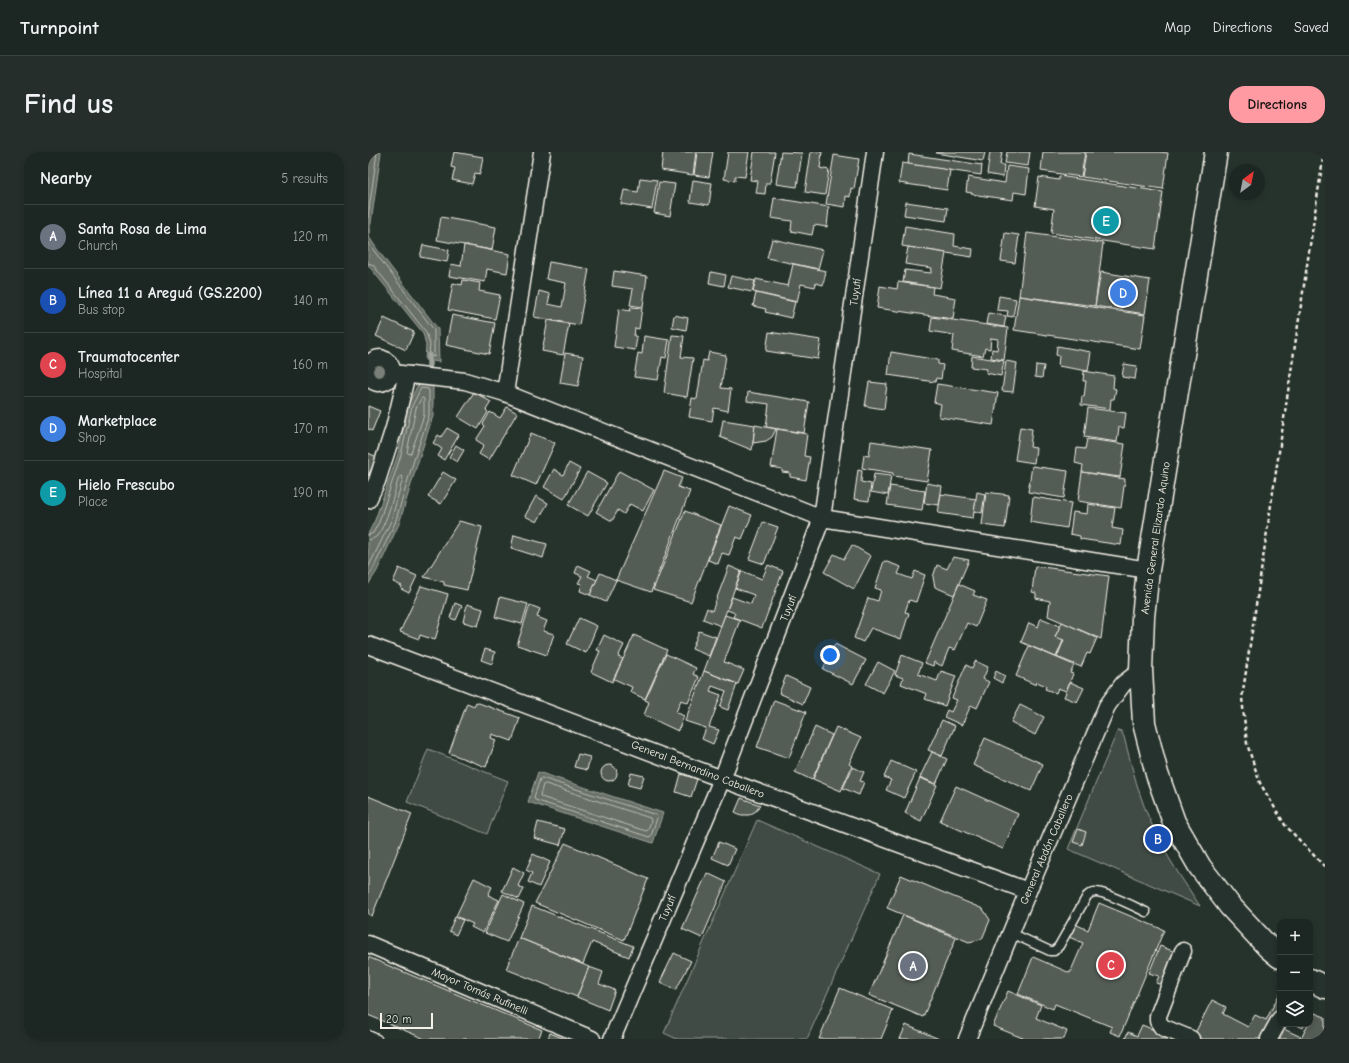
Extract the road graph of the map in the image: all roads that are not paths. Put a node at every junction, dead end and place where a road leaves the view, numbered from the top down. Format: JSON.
{"nodes":[{"id":1,"x":542,"y":152,"type":"edge"},
{"id":2,"x":875,"y":152,"type":"edge"},
{"id":3,"x":1216,"y":152,"type":"edge"},
{"id":4,"x":368,"y":366,"type":"edge"},
{"id":5,"x":392,"y":373,"type":"junction"},
{"id":6,"x":411,"y":374,"type":"junction"},
{"id":7,"x":368,"y":375,"type":"edge"},
{"id":8,"x":505,"y":393,"type":"junction"},
{"id":9,"x":368,"y":500,"type":"edge"},
{"id":10,"x":822,"y":518,"type":"junction"},
{"id":11,"x":1148,"y":570,"type":"junction"},
{"id":12,"x":368,"y":645,"type":"edge"},
{"id":13,"x":1141,"y":670,"type":"junction"},
{"id":14,"x":722,"y":779,"type":"junction"},
{"id":15,"x":1028,"y":891,"type":"junction"},
{"id":16,"x":1146,"y":912,"type":"dead end"},
{"id":17,"x":1011,"y":933,"type":"junction"},
{"id":18,"x":368,"y":944,"type":"edge"},
{"id":19,"x":1184,"y":951,"type":"dead end"},
{"id":20,"x":1278,"y":955,"type":"edge"},
{"id":21,"x":1313,"y":981,"type":"edge"},
{"id":22,"x":1325,"y":987,"type":"edge"},
{"id":23,"x":1277,"y":1024,"type":"edge"},
{"id":24,"x":368,"y":1035,"type":"edge"},
{"id":25,"x":377,"y":1039,"type":"edge"},
{"id":26,"x":592,"y":1039,"type":"edge"},
{"id":27,"x":612,"y":1039,"type":"edge"},
{"id":28,"x":967,"y":1039,"type":"edge"},
{"id":29,"x":1191,"y":1039,"type":"edge"},
{"id":30,"x":1269,"y":1039,"type":"edge"}],
"edges":[{"from":1,"to":8,"type":"street"},
{"from":2,"to":10,"type":"street","name":"Tuyutí"},
{"from":3,"to":11,"type":"main road","name":"Avenida General Elizardo Aquino"},
{"from":4,"to":5,"type":"street"},
{"from":5,"to":6,"type":"street"},
{"from":5,"to":7,"type":"street"},
{"from":6,"to":8,"type":"street"},
{"from":6,"to":9,"type":"street"},
{"from":8,"to":10,"type":"street"},
{"from":10,"to":11,"type":"street"},
{"from":10,"to":14,"type":"street","name":"Tuyutí"},
{"from":11,"to":13,"type":"main road","name":"Avenida General Elizardo Aquino"},
{"from":12,"to":14,"type":"street","name":"General Bernardino Caballero"},
{"from":13,"to":15,"type":"street","name":"General Abdón Caballero"},
{"from":13,"to":20,"type":"main road","name":"Avenida General Elizardo Aquino"},
{"from":14,"to":15,"type":"street","name":"General Bernardino Caballero"},
{"from":14,"to":27,"type":"street","name":"Tuyutí"},
{"from":15,"to":17,"type":"street","name":"General Abdón Caballero"},
{"from":16,"to":17,"type":"lane"},
{"from":17,"to":28,"type":"street","name":"General Abdón Caballero"},
{"from":18,"to":26,"type":"street","name":"Mayor Tomás Rufinelli"},
{"from":19,"to":29,"type":"street"},
{"from":21,"to":22,"type":"main road"},
{"from":23,"to":30,"type":"street"},
{"from":24,"to":25,"type":"lane"}]}
